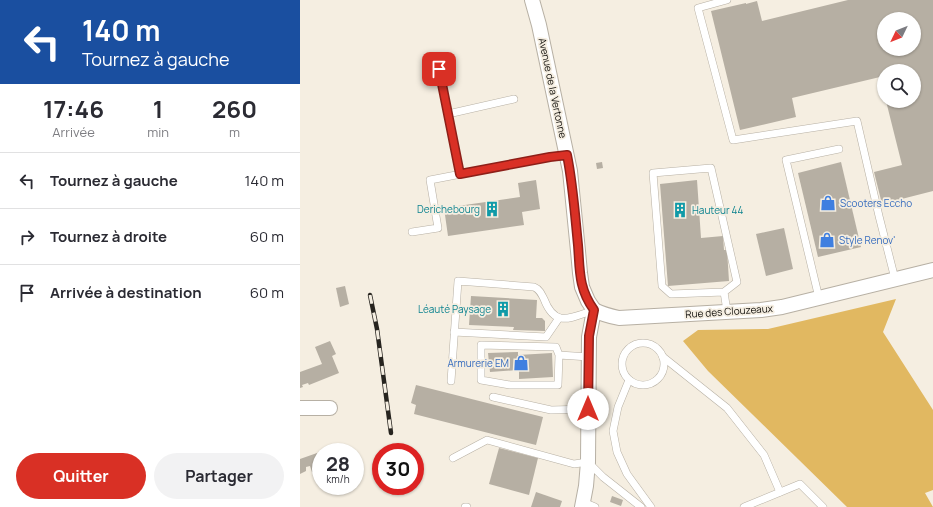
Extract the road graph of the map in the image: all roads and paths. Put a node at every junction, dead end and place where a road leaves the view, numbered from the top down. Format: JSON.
{"nodes":[{"id":1,"x":532,"y":0,"type":"edge"},
{"id":2,"x":727,"y":0,"type":"edge"},
{"id":3,"x":439,"y":69,"type":"dead end"},
{"id":4,"x":514,"y":99,"type":"dead end"},
{"id":5,"x":448,"y":114,"type":"junction"},
{"id":6,"x":839,"y":149,"type":"dead end"},
{"id":7,"x":567,"y":155,"type":"junction"},
{"id":8,"x":460,"y":174,"type":"junction"},
{"id":9,"x":412,"y":232,"type":"dead end"},
{"id":10,"x":933,"y":270,"type":"edge"},
{"id":11,"x":896,"y":279,"type":"junction"},
{"id":12,"x":724,"y":292,"type":"junction"},
{"id":13,"x":819,"y":298,"type":"junction"},
{"id":14,"x":594,"y":310,"type":"junction"},
{"id":15,"x":727,"y":311,"type":"junction"},
{"id":16,"x":559,"y":318,"type":"junction"},
{"id":17,"x":454,"y":332,"type":"junction"},
{"id":18,"x":559,"y":355,"type":"junction"},
{"id":19,"x":589,"y":357,"type":"junction"},
{"id":20,"x":663,"y":357,"type":"junction"},
{"id":21,"x":629,"y":380,"type":"junction"},
{"id":22,"x":451,"y":382,"type":"dead end"},
{"id":23,"x":493,"y":398,"type":"dead end"},
{"id":24,"x":300,"y":408,"type":"edge"},
{"id":25,"x":330,"y":408,"type":"dead end"},
{"id":26,"x":588,"y":409,"type":"junction"},
{"id":27,"x":453,"y":458,"type":"dead end"},
{"id":28,"x":588,"y":462,"type":"junction"},
{"id":29,"x":780,"y":492,"type":"junction"},
{"id":30,"x":587,"y":505,"type":"edge"},
{"id":31,"x":641,"y":507,"type":"edge"},
{"id":32,"x":651,"y":507,"type":"edge"},
{"id":33,"x":744,"y":507,"type":"edge"},
{"id":34,"x":823,"y":507,"type":"edge"}],
"edges":[{"from":1,"to":7,"type":"street","name":"Avenue de la Vertonne"},
{"from":2,"to":11,"type":"lane"},
{"from":3,"to":5,"type":"lane"},
{"from":4,"to":5,"type":"lane"},
{"from":5,"to":8,"type":"lane"},
{"from":6,"to":13,"type":"lane"},
{"from":7,"to":8,"type":"lane"},
{"from":7,"to":14,"type":"street","name":"Avenue de la Vertonne"},
{"from":8,"to":9,"type":"lane"},
{"from":10,"to":11,"type":"street","name":"Rue des Clouzeaux"},
{"from":11,"to":13,"type":"street","name":"Rue des Clouzeaux"},
{"from":12,"to":12,"type":"lane"},
{"from":12,"to":15,"type":"lane"},
{"from":13,"to":15,"type":"street","name":"Rue des Clouzeaux"},
{"from":14,"to":15,"type":"street","name":"Rue des Clouzeaux"},
{"from":14,"to":16,"type":"lane"},
{"from":14,"to":19,"type":"street"},
{"from":16,"to":17,"type":"lane"},
{"from":16,"to":17,"type":"lane"},
{"from":17,"to":22,"type":"lane"},
{"from":18,"to":18,"type":"lane"},
{"from":18,"to":19,"type":"lane"},
{"from":19,"to":26,"type":"street"},
{"from":20,"to":21,"type":"lane"},
{"from":20,"to":21,"type":"lane"},
{"from":20,"to":29,"type":"lane"},
{"from":21,"to":32,"type":"lane"},
{"from":23,"to":26,"type":"lane"},
{"from":24,"to":25,"type":"street"},
{"from":26,"to":28,"type":"street"},
{"from":27,"to":28,"type":"lane"},
{"from":28,"to":30,"type":"street"},
{"from":28,"to":31,"type":"lane"},
{"from":29,"to":33,"type":"lane"},
{"from":29,"to":34,"type":"lane"}]}
